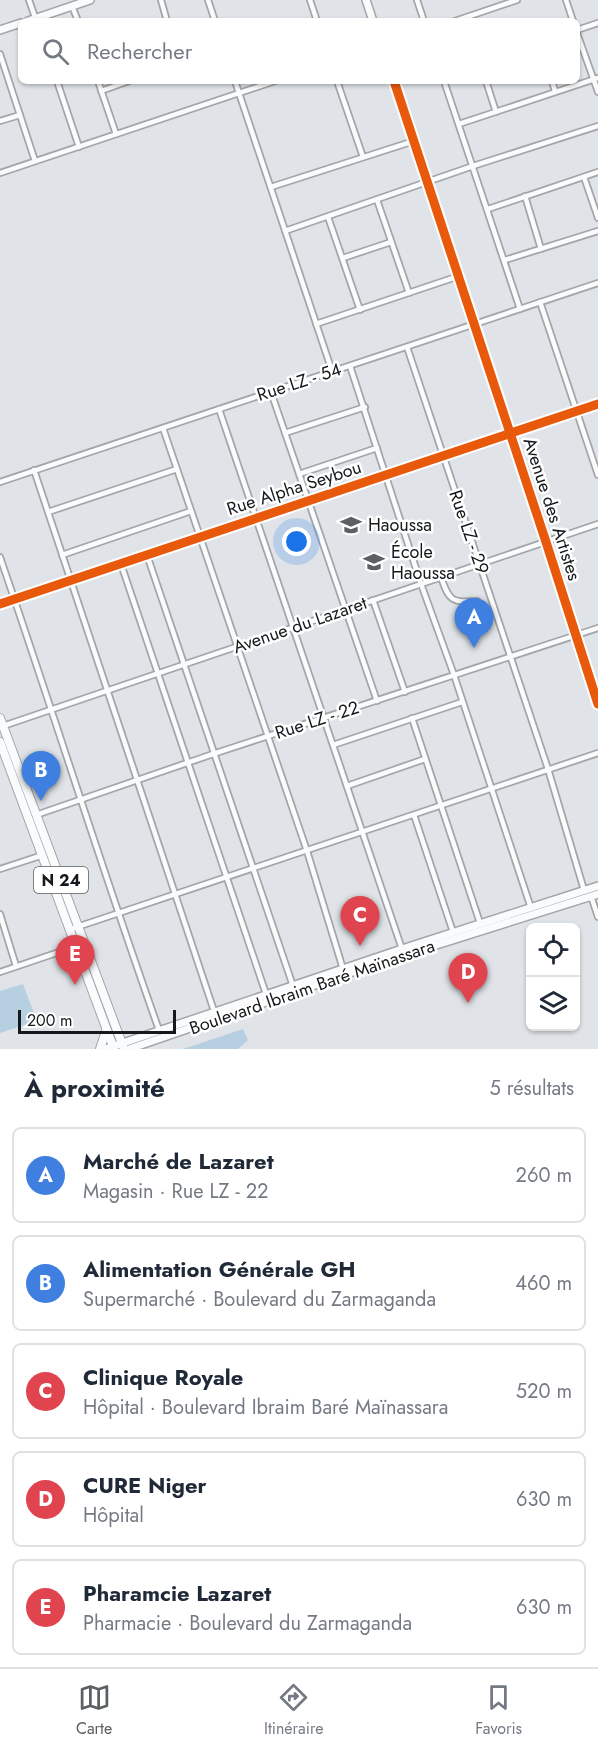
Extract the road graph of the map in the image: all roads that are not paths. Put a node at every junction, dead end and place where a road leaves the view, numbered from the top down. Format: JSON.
{"nodes":[{"id":1,"x":29,"y":0,"type":"edge"},
{"id":2,"x":90,"y":0,"type":"edge"},
{"id":3,"x":161,"y":0,"type":"edge"},
{"id":4,"x":208,"y":0,"type":"edge"},
{"id":5,"x":310,"y":0,"type":"edge"},
{"id":6,"x":366,"y":0,"type":"edge"},
{"id":7,"x":417,"y":0,"type":"edge"},
{"id":8,"x":517,"y":0,"type":"edge"},
{"id":9,"x":566,"y":0,"type":"edge"},
{"id":10,"x":72,"y":6,"type":"junction"},
{"id":11,"x":33,"y":18,"type":"edge"},
{"id":12,"x":39,"y":18,"type":"edge"},
{"id":13,"x":77,"y":18,"type":"edge"},
{"id":14,"x":165,"y":18,"type":"edge"},
{"id":15,"x":214,"y":18,"type":"edge"},
{"id":16,"x":316,"y":18,"type":"edge"},
{"id":17,"x":372,"y":18,"type":"edge"},
{"id":18,"x":423,"y":18,"type":"edge"},
{"id":19,"x":464,"y":18,"type":"edge"},
{"id":20,"x":572,"y":18,"type":"edge"},
{"id":21,"x":598,"y":23,"type":"edge"},
{"id":22,"x":18,"y":24,"type":"edge"},
{"id":23,"x":0,"y":30,"type":"edge"},
{"id":24,"x":580,"y":30,"type":"edge"},
{"id":25,"x":580,"y":39,"type":"edge"},
{"id":26,"x":0,"y":54,"type":"edge"},
{"id":27,"x":596,"y":79,"type":"edge"},
{"id":28,"x":58,"y":84,"type":"edge"},
{"id":29,"x":99,"y":84,"type":"edge"},
{"id":30,"x":121,"y":84,"type":"edge"},
{"id":31,"x":236,"y":84,"type":"edge"},
{"id":32,"x":266,"y":84,"type":"edge"},
{"id":33,"x":338,"y":84,"type":"edge"},
{"id":34,"x":395,"y":84,"type":"edge"},
{"id":35,"x":445,"y":84,"type":"edge"},
{"id":36,"x":487,"y":84,"type":"edge"},
{"id":37,"x":553,"y":84,"type":"edge"},
{"id":38,"x":579,"y":84,"type":"edge"},
{"id":39,"x":580,"y":84,"type":"edge"},
{"id":40,"x":101,"y":91,"type":"junction"},
{"id":41,"x":555,"y":91,"type":"junction"},
{"id":42,"x":598,"y":92,"type":"edge"},
{"id":43,"x":239,"y":93,"type":"junction"},
{"id":44,"x":496,"y":112,"type":"junction"},
{"id":45,"x":20,"y":115,"type":"junction"},
{"id":46,"x":0,"y":121,"type":"edge"},
{"id":47,"x":459,"y":124,"type":"junction"},
{"id":48,"x":598,"y":126,"type":"edge"},
{"id":49,"x":116,"y":134,"type":"junction"},
{"id":50,"x":414,"y":141,"type":"junction"},
{"id":51,"x":79,"y":147,"type":"junction"},
{"id":52,"x":363,"y":157,"type":"junction"},
{"id":53,"x":35,"y":161,"type":"junction"},
{"id":54,"x":473,"y":166,"type":"junction"},
{"id":55,"x":598,"y":172,"type":"edge"},
{"id":56,"x":0,"y":173,"type":"edge"},
{"id":57,"x":584,"y":177,"type":"junction"},
{"id":58,"x":427,"y":182,"type":"junction"},
{"id":59,"x":271,"y":188,"type":"junction"},
{"id":60,"x":525,"y":196,"type":"junction"},
{"id":61,"x":377,"y":200,"type":"junction"},
{"id":62,"x":488,"y":209,"type":"junction"},
{"id":63,"x":328,"y":216,"type":"junction"},
{"id":64,"x":598,"y":218,"type":"edge"},
{"id":65,"x":285,"y":231,"type":"junction"},
{"id":66,"x":598,"y":231,"type":"edge"},
{"id":67,"x":391,"y":242,"type":"junction"},
{"id":68,"x":542,"y":249,"type":"junction"},
{"id":69,"x":343,"y":258,"type":"junction"},
{"id":70,"x":505,"y":260,"type":"junction"},
{"id":71,"x":459,"y":276,"type":"junction"},
{"id":72,"x":597,"y":284,"type":"edge"},
{"id":73,"x":598,"y":290,"type":"edge"},
{"id":74,"x":409,"y":293,"type":"junction"},
{"id":75,"x":540,"y":302,"type":"junction"},
{"id":76,"x":520,"y":309,"type":"junction"},
{"id":77,"x":360,"y":310,"type":"junction"},
{"id":78,"x":316,"y":324,"type":"junction"},
{"id":79,"x":474,"y":324,"type":"junction"},
{"id":80,"x":407,"y":347,"type":"junction"},
{"id":81,"x":350,"y":366,"type":"junction"},
{"id":82,"x":332,"y":371,"type":"junction"},
{"id":83,"x":271,"y":392,"type":"junction"},
{"id":84,"x":598,"y":404,"type":"edge"},
{"id":85,"x":365,"y":408,"type":"junction"},
{"id":86,"x":219,"y":409,"type":"junction"},
{"id":87,"x":577,"y":411,"type":"junction"},
{"id":88,"x":163,"y":428,"type":"junction"},
{"id":89,"x":285,"y":434,"type":"junction"},
{"id":90,"x":510,"y":434,"type":"junction"},
{"id":91,"x":378,"y":448,"type":"junction"},
{"id":92,"x":443,"y":456,"type":"junction"},
{"id":93,"x":177,"y":469,"type":"junction"},
{"id":94,"x":34,"y":470,"type":"junction"},
{"id":95,"x":299,"y":474,"type":"junction"},
{"id":96,"x":386,"y":475,"type":"junction"},
{"id":97,"x":598,"y":475,"type":"edge"},
{"id":98,"x":0,"y":482,"type":"edge"},
{"id":99,"x":308,"y":501,"type":"junction"},
{"id":100,"x":191,"y":511,"type":"junction"},
{"id":101,"x":48,"y":512,"type":"junction"},
{"id":102,"x":257,"y":518,"type":"junction"},
{"id":103,"x":598,"y":524,"type":"edge"},
{"id":104,"x":200,"y":537,"type":"junction"},
{"id":105,"x":546,"y":542,"type":"junction"},
{"id":106,"x":62,"y":555,"type":"junction"},
{"id":107,"x":147,"y":555,"type":"junction"},
{"id":108,"x":0,"y":557,"type":"edge"},
{"id":109,"x":121,"y":564,"type":"junction"},
{"id":110,"x":480,"y":564,"type":"junction"},
{"id":111,"x":441,"y":577,"type":"junction"},
{"id":112,"x":71,"y":581,"type":"junction"},
{"id":113,"x":421,"y":584,"type":"junction"},
{"id":114,"x":15,"y":599,"type":"junction"},
{"id":115,"x":373,"y":600,"type":"junction"},
{"id":116,"x":477,"y":601,"type":"dead end"},
{"id":117,"x":0,"y":604,"type":"edge"},
{"id":118,"x":345,"y":610,"type":"junction"},
{"id":119,"x":293,"y":628,"type":"junction"},
{"id":120,"x":598,"y":628,"type":"edge"},
{"id":121,"x":575,"y":636,"type":"junction"},
{"id":122,"x":237,"y":646,"type":"junction"},
{"id":123,"x":510,"y":657,"type":"junction"},
{"id":124,"x":184,"y":664,"type":"junction"},
{"id":125,"x":158,"y":673,"type":"junction"},
{"id":126,"x":454,"y":675,"type":"junction"},
{"id":127,"x":107,"y":690,"type":"junction"},
{"id":128,"x":405,"y":692,"type":"junction"},
{"id":129,"x":376,"y":701,"type":"junction"},
{"id":130,"x":462,"y":702,"type":"junction"},
{"id":131,"x":598,"y":704,"type":"edge"},
{"id":132,"x":51,"y":710,"type":"junction"},
{"id":133,"x":323,"y":718,"type":"junction"},
{"id":134,"x":412,"y":718,"type":"junction"},
{"id":135,"x":1,"y":722,"type":"edge"},
{"id":136,"x":267,"y":736,"type":"junction"},
{"id":137,"x":0,"y":742,"type":"edge"},
{"id":138,"x":333,"y":745,"type":"junction"},
{"id":139,"x":598,"y":753,"type":"edge"},
{"id":140,"x":213,"y":754,"type":"junction"},
{"id":141,"x":425,"y":759,"type":"junction"},
{"id":142,"x":188,"y":764,"type":"junction"},
{"id":143,"x":549,"y":770,"type":"junction"},
{"id":144,"x":137,"y":782,"type":"junction"},
{"id":145,"x":346,"y":786,"type":"junction"},
{"id":146,"x":492,"y":788,"type":"junction"},
{"id":147,"x":82,"y":799,"type":"junction"},
{"id":148,"x":441,"y":806,"type":"junction"},
{"id":149,"x":36,"y":815,"type":"junction"},
{"id":150,"x":414,"y":815,"type":"junction"},
{"id":151,"x":362,"y":832,"type":"junction"},
{"id":152,"x":307,"y":850,"type":"junction"},
{"id":153,"x":43,"y":855,"type":"junction"},
{"id":154,"x":0,"y":869,"type":"edge"},
{"id":155,"x":252,"y":869,"type":"junction"},
{"id":156,"x":227,"y":877,"type":"junction"},
{"id":157,"x":598,"y":886,"type":"edge"},
{"id":158,"x":584,"y":890,"type":"junction"},
{"id":159,"x":175,"y":895,"type":"junction"},
{"id":160,"x":595,"y":895,"type":"edge"},
{"id":161,"x":531,"y":908,"type":"junction"},
{"id":162,"x":117,"y":912,"type":"junction"},
{"id":163,"x":0,"y":914,"type":"edge"},
{"id":164,"x":598,"y":917,"type":"edge"},
{"id":165,"x":1,"y":921,"type":"edge"},
{"id":166,"x":480,"y":923,"type":"junction"},
{"id":167,"x":74,"y":928,"type":"junction"},
{"id":168,"x":453,"y":932,"type":"junction"},
{"id":169,"x":77,"y":946,"type":"junction"},
{"id":170,"x":402,"y":949,"type":"junction"},
{"id":171,"x":16,"y":966,"type":"junction"},
{"id":172,"x":343,"y":969,"type":"junction"},
{"id":173,"x":0,"y":972,"type":"edge"},
{"id":174,"x":292,"y":986,"type":"junction"},
{"id":175,"x":266,"y":994,"type":"junction"},
{"id":176,"x":214,"y":1011,"type":"junction"},
{"id":177,"x":107,"y":1029,"type":"junction"},
{"id":178,"x":159,"y":1030,"type":"junction"},
{"id":179,"x":123,"y":1046,"type":"edge"},
{"id":180,"x":108,"y":1048,"type":"edge"},
{"id":181,"x":129,"y":1049,"type":"edge"}],
"edges":[{"from":1,"to":11,"type":"street"},
{"from":2,"to":10,"type":"main road"},
{"from":3,"to":14,"type":"street"},
{"from":4,"to":15,"type":"street"},
{"from":5,"to":16,"type":"street"},
{"from":6,"to":17,"type":"main road"},
{"from":7,"to":18,"type":"street"},
{"from":8,"to":19,"type":"street"},
{"from":9,"to":20,"type":"street"},
{"from":10,"to":12,"type":"main road"},
{"from":10,"to":13,"type":"street"},
{"from":21,"to":24,"type":"street"},
{"from":22,"to":23,"type":"main road"},
{"from":25,"to":27,"type":"street"},
{"from":26,"to":45,"type":"street"},
{"from":27,"to":39,"type":"street"},
{"from":27,"to":42,"type":"street"},
{"from":28,"to":51,"type":"street"},
{"from":29,"to":40,"type":"street"},
{"from":30,"to":40,"type":"street"},
{"from":31,"to":43,"type":"street"},
{"from":32,"to":43,"type":"street"},
{"from":33,"to":52,"type":"street"},
{"from":34,"to":50,"type":"main road","name":"Avenue des Artistes"},
{"from":35,"to":47,"type":"street"},
{"from":36,"to":44,"type":"street"},
{"from":37,"to":41,"type":"street"},
{"from":38,"to":41,"type":"street"},
{"from":40,"to":49,"type":"street"},
{"from":41,"to":44,"type":"street"},
{"from":43,"to":49,"type":"street"},
{"from":43,"to":59,"type":"street"},
{"from":44,"to":47,"type":"street"},
{"from":45,"to":46,"type":"street"},
{"from":45,"to":53,"type":"street"},
{"from":47,"to":54,"type":"street"},
{"from":48,"to":54,"type":"street"},
{"from":49,"to":51,"type":"street"},
{"from":50,"to":52,"type":"street"},
{"from":50,"to":58,"type":"main road","name":"Avenue des Artistes"},
{"from":51,"to":53,"type":"street"},
{"from":52,"to":59,"type":"street"},
{"from":53,"to":56,"type":"street"},
{"from":54,"to":58,"type":"street"},
{"from":54,"to":62,"type":"street"},
{"from":55,"to":57,"type":"street"},
{"from":57,"to":60,"type":"street"},
{"from":57,"to":64,"type":"street"},
{"from":58,"to":61,"type":"street"},
{"from":58,"to":71,"type":"main road","name":"Avenue des Artistes"},
{"from":59,"to":65,"type":"street"},
{"from":60,"to":62,"type":"street"},
{"from":60,"to":68,"type":"street"},
{"from":61,"to":63,"type":"street"},
{"from":61,"to":67,"type":"street"},
{"from":62,"to":70,"type":"street"},
{"from":63,"to":65,"type":"street"},
{"from":63,"to":69,"type":"street"},
{"from":65,"to":78,"type":"street"},
{"from":66,"to":68,"type":"street"},
{"from":67,"to":69,"type":"street"},
{"from":67,"to":74,"type":"street"},
{"from":68,"to":70,"type":"street"},
{"from":69,"to":77,"type":"street"},
{"from":70,"to":76,"type":"street"},
{"from":71,"to":74,"type":"street"},
{"from":71,"to":79,"type":"main road","name":"Avenue des Artistes"},
{"from":72,"to":73,"type":"street"},
{"from":72,"to":75,"type":"street","name":"Rue LZ - 54"},
{"from":74,"to":77,"type":"street"},
{"from":75,"to":76,"type":"street","name":"Rue LZ - 54"},
{"from":75,"to":87,"type":"street"},
{"from":76,"to":79,"type":"street","name":"Rue LZ - 54"},
{"from":77,"to":78,"type":"street"},
{"from":78,"to":82,"type":"street"},
{"from":79,"to":80,"type":"street","name":"Rue LZ - 54"},
{"from":79,"to":90,"type":"main road","name":"Avenue des Artistes"},
{"from":80,"to":81,"type":"street","name":"Rue LZ - 54"},
{"from":80,"to":92,"type":"street","name":"Rue LZ - 29"},
{"from":81,"to":82,"type":"street","name":"Rue LZ - 54"},
{"from":81,"to":85,"type":"street"},
{"from":82,"to":83,"type":"street","name":"Rue LZ - 54"},
{"from":83,"to":86,"type":"street","name":"Rue LZ - 54"},
{"from":83,"to":89,"type":"street"},
{"from":84,"to":87,"type":"street","name":"Rue Alpha Seybou"},
{"from":85,"to":89,"type":"street"},
{"from":85,"to":91,"type":"street"},
{"from":86,"to":88,"type":"street","name":"Rue LZ - 54"},
{"from":86,"to":102,"type":"street"},
{"from":87,"to":90,"type":"street","name":"Rue Alpha Seybou"},
{"from":87,"to":97,"type":"street"},
{"from":88,"to":93,"type":"street"},
{"from":88,"to":94,"type":"street","name":"Rue LZ - 54"},
{"from":89,"to":95,"type":"street"},
{"from":90,"to":92,"type":"street","name":"Rue Alpha Seybou"},
{"from":90,"to":105,"type":"main road","name":"Avenue des Artistes"},
{"from":91,"to":95,"type":"street"},
{"from":91,"to":96,"type":"street"},
{"from":92,"to":96,"type":"street","name":"Rue Alpha Seybou"},
{"from":92,"to":110,"type":"street","name":"Rue LZ - 29"},
{"from":93,"to":100,"type":"street"},
{"from":93,"to":101,"type":"street"},
{"from":94,"to":98,"type":"street","name":"Rue LZ - 54"},
{"from":94,"to":101,"type":"street"},
{"from":95,"to":99,"type":"street"},
{"from":96,"to":99,"type":"street","name":"Rue Alpha Seybou"},
{"from":96,"to":113,"type":"street"},
{"from":99,"to":102,"type":"street","name":"Rue Alpha Seybou"},
{"from":99,"to":118,"type":"street"},
{"from":100,"to":104,"type":"street"},
{"from":100,"to":106,"type":"street"},
{"from":101,"to":106,"type":"street"},
{"from":102,"to":104,"type":"street","name":"Rue Alpha Seybou"},
{"from":102,"to":119,"type":"street"},
{"from":103,"to":105,"type":"street","name":"Avenue du Lazaret"},
{"from":104,"to":107,"type":"street","name":"Rue Alpha Seybou"},
{"from":104,"to":122,"type":"street"},
{"from":105,"to":110,"type":"street","name":"Avenue du Lazaret"},
{"from":105,"to":121,"type":"main road","name":"Avenue des Artistes"},
{"from":106,"to":112,"type":"street"},
{"from":107,"to":109,"type":"street","name":"Rue Alpha Seybou"},
{"from":107,"to":124,"type":"street"},
{"from":108,"to":114,"type":"street"},
{"from":109,"to":112,"type":"street","name":"Rue Alpha Seybou"},
{"from":109,"to":125,"type":"street"},
{"from":110,"to":111,"type":"street","name":"Avenue du Lazaret"},
{"from":110,"to":123,"type":"street","name":"Rue LZ - 29"},
{"from":111,"to":113,"type":"street","name":"Avenue du Lazaret"},
{"from":111,"to":116,"type":"street"},
{"from":112,"to":114,"type":"street","name":"Rue Alpha Seybou"},
{"from":112,"to":127,"type":"street"},
{"from":113,"to":115,"type":"street","name":"Avenue du Lazaret"},
{"from":113,"to":126,"type":"street"},
{"from":114,"to":117,"type":"street","name":"Rue Alpha Seybou"},
{"from":114,"to":132,"type":"street"},
{"from":115,"to":118,"type":"street","name":"Avenue du Lazaret"},
{"from":115,"to":128,"type":"street"},
{"from":118,"to":119,"type":"street","name":"Avenue du Lazaret"},
{"from":118,"to":129,"type":"street"},
{"from":119,"to":122,"type":"street","name":"Avenue du Lazaret"},
{"from":119,"to":133,"type":"street"},
{"from":120,"to":121,"type":"street","name":"Rue LZ - 22"},
{"from":121,"to":123,"type":"street","name":"Rue LZ - 22"},
{"from":121,"to":131,"type":"main road","name":"Avenue des Artistes"},
{"from":122,"to":124,"type":"street","name":"Avenue du Lazaret"},
{"from":122,"to":136,"type":"street"},
{"from":123,"to":126,"type":"street","name":"Rue LZ - 22"},
{"from":123,"to":143,"type":"street","name":"Rue LZ - 29"},
{"from":124,"to":125,"type":"street","name":"Avenue du Lazaret"},
{"from":124,"to":140,"type":"street"},
{"from":125,"to":127,"type":"street","name":"Avenue du Lazaret"},
{"from":125,"to":142,"type":"street"},
{"from":126,"to":128,"type":"street","name":"Rue LZ - 22"},
{"from":126,"to":130,"type":"street"},
{"from":127,"to":132,"type":"street","name":"Avenue du Lazaret"},
{"from":127,"to":144,"type":"street"},
{"from":128,"to":129,"type":"street","name":"Rue LZ - 22"},
{"from":129,"to":133,"type":"street","name":"Rue LZ - 22"},
{"from":130,"to":134,"type":"street"},
{"from":130,"to":146,"type":"street"},
{"from":132,"to":135,"type":"street","name":"Avenue du Lazaret"},
{"from":132,"to":147,"type":"street"},
{"from":133,"to":136,"type":"street","name":"Rue LZ - 22"},
{"from":133,"to":138,"type":"street"},
{"from":134,"to":138,"type":"street"},
{"from":134,"to":141,"type":"street"},
{"from":135,"to":149,"type":"main road","number":"N 24"},
{"from":136,"to":140,"type":"street","name":"Rue LZ - 22"},
{"from":136,"to":152,"type":"street"},
{"from":137,"to":153,"type":"main road","number":"N 24"},
{"from":138,"to":145,"type":"street"},
{"from":139,"to":143,"type":"street"},
{"from":140,"to":142,"type":"street","name":"Rue LZ - 22"},
{"from":140,"to":155,"type":"street"},
{"from":141,"to":145,"type":"street"},
{"from":141,"to":148,"type":"street"},
{"from":142,"to":144,"type":"street","name":"Rue LZ - 22"},
{"from":142,"to":156,"type":"street"},
{"from":143,"to":146,"type":"street"},
{"from":143,"to":158,"type":"street","name":"Rue LZ - 29"},
{"from":144,"to":147,"type":"street","name":"Rue LZ - 22"},
{"from":144,"to":159,"type":"street"},
{"from":145,"to":151,"type":"street"},
{"from":146,"to":148,"type":"street"},
{"from":146,"to":161,"type":"street"},
{"from":147,"to":149,"type":"street","name":"Rue LZ - 22"},
{"from":147,"to":162,"type":"street"},
{"from":148,"to":150,"type":"street"},
{"from":148,"to":166,"type":"street"},
{"from":149,"to":167,"type":"main road","number":"N 24"},
{"from":150,"to":151,"type":"street"},
{"from":150,"to":168,"type":"street"},
{"from":151,"to":152,"type":"street"},
{"from":151,"to":170,"type":"street"},
{"from":152,"to":155,"type":"street"},
{"from":152,"to":172,"type":"street"},
{"from":153,"to":154,"type":"street"},
{"from":153,"to":167,"type":"main road","number":"N 24"},
{"from":155,"to":156,"type":"street"},
{"from":155,"to":174,"type":"street"},
{"from":156,"to":159,"type":"street"},
{"from":156,"to":175,"type":"street"},
{"from":157,"to":158,"type":"main road","name":"Boulevard Ibraim Baré Maïnassara"},
{"from":158,"to":161,"type":"main road","name":"Boulevard Ibraim Baré Maïnassara"},
{"from":159,"to":162,"type":"street"},
{"from":159,"to":176,"type":"street"},
{"from":160,"to":164,"type":"street"},
{"from":160,"to":181,"type":"main road","name":"Boulevard Ibraim Baré Maïnassara"},
{"from":161,"to":166,"type":"main road","name":"Boulevard Ibraim Baré Maïnassara"},
{"from":162,"to":167,"type":"street"},
{"from":162,"to":178,"type":"street"},
{"from":163,"to":165,"type":"street"},
{"from":165,"to":171,"type":"street"},
{"from":166,"to":168,"type":"main road","name":"Boulevard Ibraim Baré Maïnassara"},
{"from":167,"to":169,"type":"main road","number":"N 24"},
{"from":167,"to":179,"type":"main road","number":"N 24"},
{"from":168,"to":170,"type":"main road","name":"Boulevard Ibraim Baré Maïnassara"},
{"from":169,"to":171,"type":"street"},
{"from":169,"to":177,"type":"main road","number":"N 24"},
{"from":170,"to":172,"type":"main road","name":"Boulevard Ibraim Baré Maïnassara"},
{"from":171,"to":173,"type":"street"},
{"from":172,"to":174,"type":"main road","name":"Boulevard Ibraim Baré Maïnassara"},
{"from":174,"to":175,"type":"main road","name":"Boulevard Ibraim Baré Maïnassara"},
{"from":175,"to":176,"type":"main road","name":"Boulevard Ibraim Baré Maïnassara"},
{"from":176,"to":178,"type":"main road","name":"Boulevard Ibraim Baré Maïnassara"},
{"from":177,"to":180,"type":"main road","number":"N 24"},
{"from":177,"to":180,"type":"main road"},
{"from":178,"to":179,"type":"main road","name":"Boulevard Ibraim Baré Maïnassara"},
{"from":179,"to":180,"type":"main road","name":"Boulevard Ibraim Baré Maïnassara"}]}
